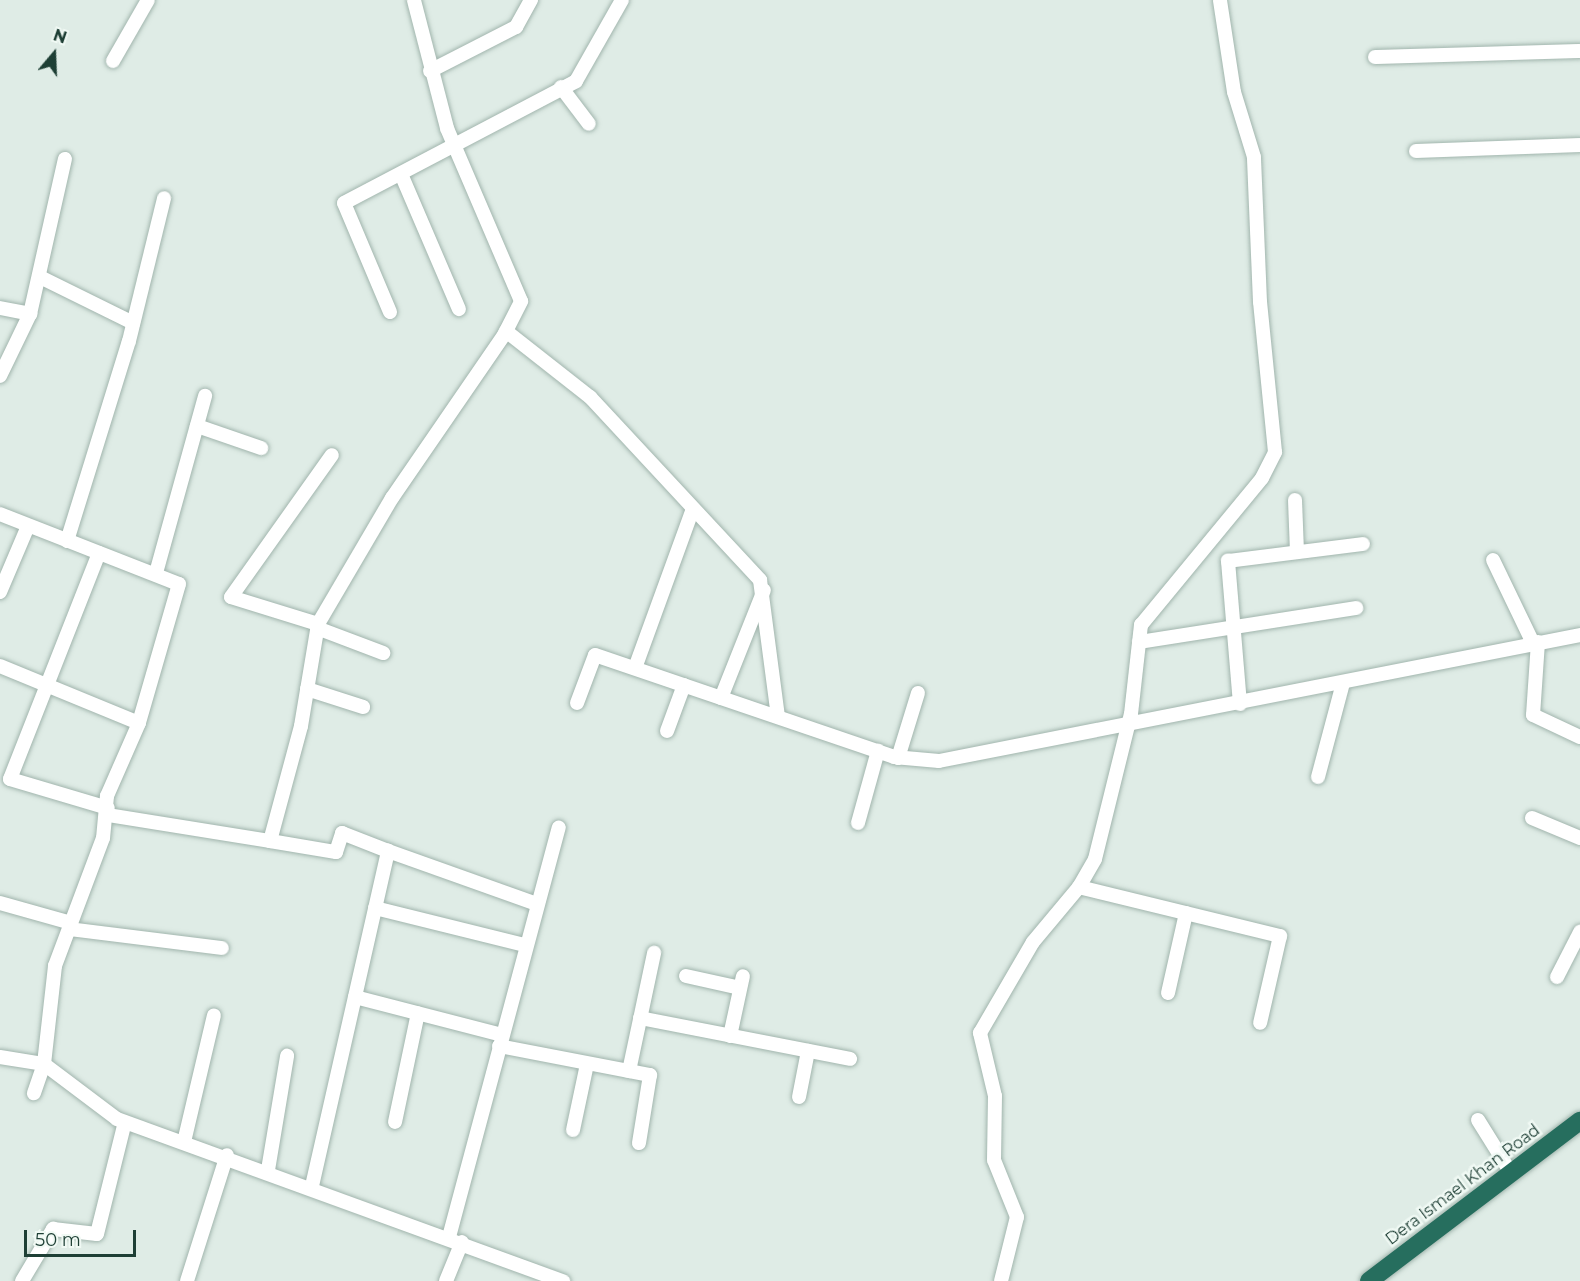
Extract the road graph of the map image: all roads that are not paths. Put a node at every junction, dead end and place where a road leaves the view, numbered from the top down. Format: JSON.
{"nodes":[{"id":1,"x":148,"y":0,"type":"edge"},
{"id":2,"x":414,"y":0,"type":"edge"},
{"id":3,"x":531,"y":0,"type":"edge"},
{"id":4,"x":622,"y":0,"type":"edge"},
{"id":5,"x":1221,"y":0,"type":"edge"},
{"id":6,"x":1580,"y":51,"type":"edge"},
{"id":7,"x":1375,"y":57,"type":"dead end"},
{"id":8,"x":113,"y":61,"type":"dead end"},
{"id":9,"x":430,"y":71,"type":"junction"},
{"id":10,"x":561,"y":87,"type":"junction"},
{"id":11,"x":589,"y":124,"type":"dead end"},
{"id":12,"x":1580,"y":145,"type":"edge"},
{"id":13,"x":456,"y":147,"type":"junction"},
{"id":14,"x":1416,"y":151,"type":"dead end"},
{"id":15,"x":65,"y":159,"type":"dead end"},
{"id":16,"x":401,"y":174,"type":"junction"},
{"id":17,"x":164,"y":198,"type":"dead end"},
{"id":18,"x":40,"y":278,"type":"junction"},
{"id":19,"x":0,"y":308,"type":"edge"},
{"id":20,"x":459,"y":309,"type":"dead end"},
{"id":21,"x":390,"y":312,"type":"dead end"},
{"id":22,"x":30,"y":314,"type":"junction"},
{"id":23,"x":134,"y":323,"type":"junction"},
{"id":24,"x":506,"y":331,"type":"junction"},
{"id":25,"x":0,"y":376,"type":"edge"},
{"id":26,"x":205,"y":396,"type":"dead end"},
{"id":27,"x":197,"y":426,"type":"junction"},
{"id":28,"x":261,"y":448,"type":"dead end"},
{"id":29,"x":332,"y":455,"type":"dead end"},
{"id":30,"x":1295,"y":500,"type":"dead end"},
{"id":31,"x":693,"y":509,"type":"junction"},
{"id":32,"x":0,"y":514,"type":"edge"},
{"id":33,"x":28,"y":526,"type":"junction"},
{"id":34,"x":67,"y":542,"type":"junction"},
{"id":35,"x":1363,"y":544,"type":"dead end"},
{"id":36,"x":1297,"y":552,"type":"junction"},
{"id":37,"x":99,"y":553,"type":"junction"},
{"id":38,"x":1493,"y":560,"type":"dead end"},
{"id":39,"x":156,"y":573,"type":"junction"},
{"id":40,"x":764,"y":590,"type":"junction"},
{"id":41,"x":0,"y":592,"type":"edge"},
{"id":42,"x":1356,"y":608,"type":"dead end"},
{"id":43,"x":318,"y":626,"type":"junction"},
{"id":44,"x":1234,"y":627,"type":"junction"},
{"id":45,"x":1580,"y":635,"type":"edge"},
{"id":46,"x":1139,"y":642,"type":"junction"},
{"id":47,"x":1535,"y":643,"type":"junction"},
{"id":48,"x":383,"y":654,"type":"dead end"},
{"id":49,"x":0,"y":666,"type":"edge"},
{"id":50,"x":635,"y":668,"type":"junction"},
{"id":51,"x":1343,"y":683,"type":"junction"},
{"id":52,"x":44,"y":684,"type":"junction"},
{"id":53,"x":684,"y":685,"type":"junction"},
{"id":54,"x":307,"y":689,"type":"junction"},
{"id":55,"x":918,"y":693,"type":"dead end"},
{"id":56,"x":721,"y":698,"type":"junction"},
{"id":57,"x":577,"y":703,"type":"dead end"},
{"id":58,"x":1240,"y":704,"type":"junction"},
{"id":59,"x":363,"y":707,"type":"dead end"},
{"id":60,"x":778,"y":717,"type":"junction"},
{"id":61,"x":139,"y":723,"type":"junction"},
{"id":62,"x":1125,"y":726,"type":"junction"},
{"id":63,"x":667,"y":731,"type":"dead end"},
{"id":64,"x":1580,"y":737,"type":"edge"},
{"id":65,"x":878,"y":751,"type":"junction"},
{"id":66,"x":898,"y":758,"type":"junction"},
{"id":67,"x":1318,"y":777,"type":"dead end"},
{"id":68,"x":108,"y":812,"type":"junction"},
{"id":69,"x":1532,"y":818,"type":"dead end"},
{"id":70,"x":858,"y":823,"type":"dead end"},
{"id":71,"x":559,"y":827,"type":"dead end"},
{"id":72,"x":1580,"y":838,"type":"edge"},
{"id":73,"x":270,"y":841,"type":"junction"},
{"id":74,"x":388,"y":851,"type":"junction"},
{"id":75,"x":1079,"y":887,"type":"junction"},
{"id":76,"x":0,"y":903,"type":"edge"},
{"id":77,"x":537,"y":904,"type":"junction"},
{"id":78,"x":375,"y":908,"type":"junction"},
{"id":79,"x":1186,"y":913,"type":"junction"},
{"id":80,"x":70,"y":926,"type":"junction"},
{"id":81,"x":1580,"y":932,"type":"edge"},
{"id":82,"x":525,"y":945,"type":"junction"},
{"id":83,"x":222,"y":948,"type":"dead end"},
{"id":84,"x":654,"y":953,"type":"dead end"},
{"id":85,"x":686,"y":976,"type":"dead end"},
{"id":86,"x":1557,"y":977,"type":"dead end"},
{"id":87,"x":1168,"y":993,"type":"dead end"},
{"id":88,"x":355,"y":997,"type":"junction"},
{"id":89,"x":418,"y":1013,"type":"junction"},
{"id":90,"x":214,"y":1015,"type":"dead end"},
{"id":91,"x":640,"y":1018,"type":"junction"},
{"id":92,"x":1260,"y":1023,"type":"dead end"},
{"id":93,"x":730,"y":1036,"type":"junction"},
{"id":94,"x":501,"y":1041,"type":"junction"},
{"id":95,"x":808,"y":1051,"type":"junction"},
{"id":96,"x":287,"y":1056,"type":"dead end"},
{"id":97,"x":0,"y":1057,"type":"edge"},
{"id":98,"x":850,"y":1059,"type":"dead end"},
{"id":99,"x":44,"y":1064,"type":"junction"},
{"id":100,"x":587,"y":1064,"type":"junction"},
{"id":101,"x":629,"y":1071,"type":"junction"},
{"id":102,"x":34,"y":1093,"type":"dead end"},
{"id":103,"x":799,"y":1097,"type":"dead end"},
{"id":104,"x":1478,"y":1119,"type":"dead end"},
{"id":105,"x":1580,"y":1121,"type":"edge"},
{"id":106,"x":125,"y":1122,"type":"junction"},
{"id":107,"x":395,"y":1122,"type":"dead end"},
{"id":108,"x":573,"y":1130,"type":"dead end"},
{"id":109,"x":184,"y":1142,"type":"junction"},
{"id":110,"x":639,"y":1143,"type":"dead end"},
{"id":111,"x":227,"y":1155,"type":"junction"},
{"id":112,"x":268,"y":1170,"type":"junction"},
{"id":113,"x":1512,"y":1173,"type":"junction"},
{"id":114,"x":312,"y":1186,"type":"junction"},
{"id":115,"x":456,"y":1239,"type":"junction"},
{"id":116,"x":546,"y":1278,"type":"edge"},
{"id":117,"x":22,"y":1281,"type":"edge"},
{"id":118,"x":187,"y":1281,"type":"edge"},
{"id":119,"x":446,"y":1281,"type":"edge"},
{"id":120,"x":563,"y":1281,"type":"edge"},
{"id":121,"x":1001,"y":1281,"type":"edge"},
{"id":122,"x":1369,"y":1281,"type":"edge"}],
"edges":[{"from":1,"to":8,"type":"street"},
{"from":2,"to":9,"type":"street"},
{"from":3,"to":9,"type":"street"},
{"from":4,"to":10,"type":"street"},
{"from":5,"to":46,"type":"street"},
{"from":6,"to":7,"type":"street"},
{"from":9,"to":13,"type":"street"},
{"from":10,"to":11,"type":"street"},
{"from":10,"to":13,"type":"street"},
{"from":12,"to":14,"type":"street"},
{"from":13,"to":16,"type":"street"},
{"from":13,"to":24,"type":"street"},
{"from":15,"to":18,"type":"street"},
{"from":16,"to":20,"type":"street"},
{"from":16,"to":21,"type":"street"},
{"from":17,"to":23,"type":"street"},
{"from":18,"to":22,"type":"street"},
{"from":18,"to":23,"type":"street"},
{"from":19,"to":22,"type":"street"},
{"from":22,"to":25,"type":"street"},
{"from":23,"to":34,"type":"street"},
{"from":24,"to":31,"type":"street"},
{"from":24,"to":43,"type":"street"},
{"from":26,"to":27,"type":"street"},
{"from":27,"to":28,"type":"street"},
{"from":27,"to":39,"type":"street"},
{"from":29,"to":43,"type":"street"},
{"from":30,"to":36,"type":"street"},
{"from":31,"to":40,"type":"street"},
{"from":31,"to":50,"type":"street"},
{"from":32,"to":33,"type":"street"},
{"from":33,"to":34,"type":"street"},
{"from":33,"to":41,"type":"street"},
{"from":34,"to":37,"type":"street"},
{"from":35,"to":36,"type":"street"},
{"from":36,"to":44,"type":"street"},
{"from":37,"to":39,"type":"street"},
{"from":37,"to":52,"type":"street"},
{"from":38,"to":47,"type":"street"},
{"from":39,"to":61,"type":"street"},
{"from":40,"to":56,"type":"street"},
{"from":40,"to":60,"type":"street"},
{"from":42,"to":44,"type":"street"},
{"from":43,"to":48,"type":"street"},
{"from":43,"to":54,"type":"street"},
{"from":44,"to":46,"type":"street"},
{"from":44,"to":58,"type":"street"},
{"from":45,"to":47,"type":"street"},
{"from":46,"to":62,"type":"street"},
{"from":47,"to":51,"type":"street"},
{"from":47,"to":64,"type":"street"},
{"from":49,"to":52,"type":"street"},
{"from":50,"to":53,"type":"street"},
{"from":50,"to":57,"type":"street"},
{"from":51,"to":58,"type":"street"},
{"from":51,"to":67,"type":"street"},
{"from":52,"to":61,"type":"street"},
{"from":52,"to":68,"type":"street"},
{"from":53,"to":56,"type":"street"},
{"from":53,"to":63,"type":"street"},
{"from":54,"to":59,"type":"street"},
{"from":54,"to":73,"type":"street"},
{"from":55,"to":66,"type":"street"},
{"from":56,"to":60,"type":"street"},
{"from":58,"to":62,"type":"street"},
{"from":60,"to":65,"type":"street"},
{"from":61,"to":68,"type":"street"},
{"from":62,"to":66,"type":"street"},
{"from":62,"to":75,"type":"street"},
{"from":65,"to":66,"type":"street"},
{"from":65,"to":70,"type":"street"},
{"from":68,"to":73,"type":"street"},
{"from":68,"to":80,"type":"street"},
{"from":69,"to":72,"type":"street"},
{"from":71,"to":77,"type":"street"},
{"from":73,"to":74,"type":"street"},
{"from":74,"to":77,"type":"street"},
{"from":74,"to":78,"type":"street"},
{"from":75,"to":79,"type":"street"},
{"from":75,"to":121,"type":"street"},
{"from":76,"to":80,"type":"street"},
{"from":77,"to":82,"type":"street"},
{"from":78,"to":82,"type":"street"},
{"from":78,"to":88,"type":"street"},
{"from":79,"to":87,"type":"street"},
{"from":79,"to":92,"type":"street"},
{"from":80,"to":83,"type":"street"},
{"from":80,"to":99,"type":"street"},
{"from":81,"to":86,"type":"street"},
{"from":82,"to":94,"type":"street"},
{"from":84,"to":91,"type":"street"},
{"from":85,"to":93,"type":"street"},
{"from":88,"to":89,"type":"street"},
{"from":88,"to":114,"type":"street"},
{"from":89,"to":94,"type":"street"},
{"from":89,"to":107,"type":"street"},
{"from":90,"to":109,"type":"street"},
{"from":91,"to":93,"type":"street"},
{"from":91,"to":101,"type":"street"},
{"from":93,"to":95,"type":"street"},
{"from":94,"to":100,"type":"street"},
{"from":94,"to":115,"type":"street"},
{"from":95,"to":98,"type":"street"},
{"from":95,"to":103,"type":"street"},
{"from":96,"to":112,"type":"street"},
{"from":97,"to":99,"type":"street"},
{"from":99,"to":102,"type":"street"},
{"from":99,"to":106,"type":"street"},
{"from":100,"to":101,"type":"street"},
{"from":100,"to":108,"type":"street"},
{"from":101,"to":110,"type":"street"},
{"from":104,"to":113,"type":"street"},
{"from":105,"to":113,"type":"highway","name":"Dera Ismael Khan Road"},
{"from":106,"to":109,"type":"street"},
{"from":106,"to":117,"type":"street"},
{"from":109,"to":111,"type":"street"},
{"from":111,"to":112,"type":"street"},
{"from":111,"to":118,"type":"street"},
{"from":112,"to":114,"type":"street"},
{"from":113,"to":122,"type":"highway","name":"Dera Ismael Khan Road"},
{"from":114,"to":115,"type":"street"},
{"from":115,"to":116,"type":"street"},
{"from":115,"to":119,"type":"street"},
{"from":116,"to":120,"type":"street"}]}
